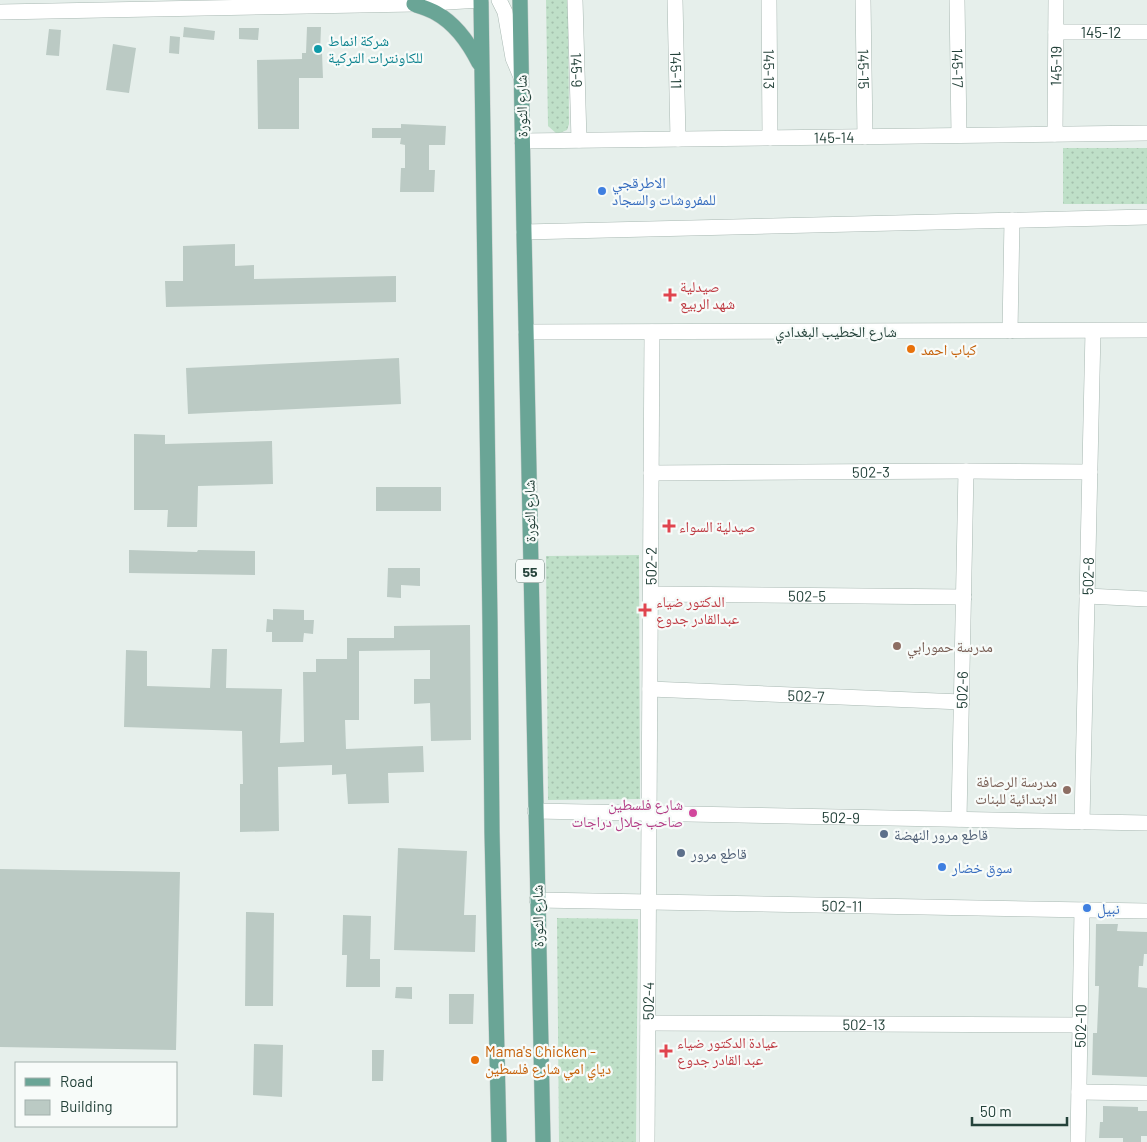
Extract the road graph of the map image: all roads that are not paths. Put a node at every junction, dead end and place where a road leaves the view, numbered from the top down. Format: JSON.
{"nodes":[{"id":1,"x":481,"y":0,"type":"edge"},
{"id":2,"x":499,"y":0,"type":"edge"},
{"id":3,"x":520,"y":0,"type":"edge"},
{"id":4,"x":575,"y":0,"type":"edge"},
{"id":5,"x":675,"y":0,"type":"edge"},
{"id":6,"x":769,"y":0,"type":"edge"},
{"id":7,"x":863,"y":0,"type":"edge"},
{"id":8,"x":957,"y":0,"type":"edge"},
{"id":9,"x":1056,"y":0,"type":"edge"},
{"id":10,"x":414,"y":4,"type":"junction"},
{"id":11,"x":3,"y":8,"type":"edge"},
{"id":12,"x":1056,"y":32,"type":"junction"},
{"id":13,"x":1147,"y":32,"type":"edge"},
{"id":14,"x":481,"y":68,"type":"junction"},
{"id":15,"x":521,"y":77,"type":"junction"},
{"id":16,"x":1147,"y":133,"type":"edge"},
{"id":17,"x":1055,"y":134,"type":"junction"},
{"id":18,"x":959,"y":135,"type":"junction"},
{"id":19,"x":865,"y":137,"type":"junction"},
{"id":20,"x":770,"y":138,"type":"junction"},
{"id":21,"x":678,"y":139,"type":"junction"},
{"id":22,"x":579,"y":140,"type":"junction"},
{"id":23,"x":522,"y":141,"type":"junction"},
{"id":24,"x":1147,"y":217,"type":"edge"},
{"id":25,"x":1012,"y":220,"type":"junction"},
{"id":26,"x":524,"y":232,"type":"junction"},
{"id":27,"x":1093,"y":330,"type":"junction"},
{"id":28,"x":1147,"y":330,"type":"edge"},
{"id":29,"x":1010,"y":331,"type":"junction"},
{"id":30,"x":526,"y":332,"type":"junction"},
{"id":31,"x":652,"y":332,"type":"junction"},
{"id":32,"x":966,"y":471,"type":"junction"},
{"id":33,"x":1090,"y":472,"type":"junction"},
{"id":34,"x":651,"y":473,"type":"junction"},
{"id":35,"x":651,"y":594,"type":"junction"},
{"id":36,"x":1087,"y":596,"type":"junction"},
{"id":37,"x":964,"y":597,"type":"junction"},
{"id":38,"x":1147,"y":599,"type":"edge"},
{"id":39,"x":650,"y":689,"type":"junction"},
{"id":40,"x":962,"y":702,"type":"junction"},
{"id":41,"x":535,"y":811,"type":"junction"},
{"id":42,"x":649,"y":813,"type":"junction"},
{"id":43,"x":959,"y":819,"type":"junction"},
{"id":44,"x":1082,"y":822,"type":"junction"},
{"id":45,"x":1147,"y":823,"type":"edge"},
{"id":46,"x":649,"y":858,"type":"joint"},
{"id":47,"x":537,"y":900,"type":"junction"},
{"id":48,"x":649,"y":902,"type":"junction"},
{"id":49,"x":1082,"y":910,"type":"junction"},
{"id":50,"x":1147,"y":911,"type":"edge"},
{"id":51,"x":648,"y":1023,"type":"junction"},
{"id":52,"x":1080,"y":1025,"type":"junction"},
{"id":53,"x":1079,"y":1092,"type":"junction"},
{"id":54,"x":1147,"y":1093,"type":"edge"},
{"id":55,"x":499,"y":1142,"type":"edge"},
{"id":56,"x":543,"y":1142,"type":"edge"},
{"id":57,"x":647,"y":1142,"type":"edge"},
{"id":58,"x":1078,"y":1142,"type":"edge"}],
"edges":[{"from":1,"to":10,"type":"street"},
{"from":1,"to":14,"type":"main road"},
{"from":2,"to":15,"type":"street"},
{"from":3,"to":15,"type":"main road","name":"شارع الثورة","number":"55"},
{"from":4,"to":22,"type":"street","name":"145-9"},
{"from":5,"to":21,"type":"street","name":"145-11"},
{"from":6,"to":20,"type":"street","name":"145-13"},
{"from":7,"to":19,"type":"street","name":"145-15"},
{"from":8,"to":18,"type":"street","name":"145-17"},
{"from":9,"to":12,"type":"street","name":"145-19"},
{"from":10,"to":11,"type":"street"},
{"from":10,"to":14,"type":"main road"},
{"from":12,"to":13,"type":"street","name":"145-12"},
{"from":12,"to":17,"type":"street","name":"145-19"},
{"from":14,"to":55,"type":"main road"},
{"from":15,"to":23,"type":"main road","name":"شارع الثورة","number":"55"},
{"from":16,"to":17,"type":"street","name":"145-14"},
{"from":17,"to":18,"type":"street","name":"145-14"},
{"from":18,"to":19,"type":"street","name":"145-14"},
{"from":19,"to":20,"type":"street","name":"145-14"},
{"from":20,"to":21,"type":"street","name":"145-14"},
{"from":21,"to":22,"type":"street","name":"145-14"},
{"from":22,"to":23,"type":"street","name":"145-14"},
{"from":23,"to":26,"type":"main road","name":"شارع الثورة","number":"55"},
{"from":24,"to":25,"type":"street"},
{"from":25,"to":26,"type":"street"},
{"from":25,"to":29,"type":"street"},
{"from":26,"to":30,"type":"main road","name":"شارع الثورة","number":"55"},
{"from":27,"to":28,"type":"street","name":"شارع الخطيب البغدادي"},
{"from":27,"to":29,"type":"street","name":"شارع الخطيب البغدادي"},
{"from":27,"to":33,"type":"street","name":"502-8"},
{"from":29,"to":31,"type":"street","name":"شارع الخطيب البغدادي"},
{"from":30,"to":31,"type":"street","name":"شارع الخطيب البغدادي"},
{"from":30,"to":41,"type":"main road","name":"شارع الثورة","number":"55"},
{"from":31,"to":34,"type":"street","name":"502-2"},
{"from":32,"to":33,"type":"street","name":"502-3"},
{"from":32,"to":34,"type":"street","name":"502-3"},
{"from":32,"to":37,"type":"street","name":"502-6"},
{"from":33,"to":36,"type":"street","name":"502-8"},
{"from":34,"to":35,"type":"street","name":"502-2"},
{"from":35,"to":37,"type":"street","name":"502-5"},
{"from":35,"to":39,"type":"street","name":"502-2"},
{"from":36,"to":38,"type":"street"},
{"from":36,"to":44,"type":"street","name":"502-8"},
{"from":37,"to":40,"type":"street","name":"502-6"},
{"from":39,"to":40,"type":"street","name":"502-7"},
{"from":39,"to":42,"type":"street","name":"502-2"},
{"from":40,"to":43,"type":"street","name":"502-6"},
{"from":41,"to":42,"type":"street","name":"502-9"},
{"from":41,"to":47,"type":"main road","name":"شارع الثورة","number":"55"},
{"from":42,"to":43,"type":"street","name":"502-9"},
{"from":42,"to":46,"type":"street","name":"502-2"},
{"from":43,"to":44,"type":"street","name":"502-9"},
{"from":44,"to":45,"type":"street","name":"502-9"},
{"from":46,"to":48,"type":"street","name":"502-4"},
{"from":47,"to":48,"type":"street","name":"502-11"},
{"from":47,"to":56,"type":"main road","name":"شارع الثورة","number":"55"},
{"from":48,"to":49,"type":"street","name":"502-11"},
{"from":48,"to":51,"type":"street","name":"502-4"},
{"from":49,"to":50,"type":"street","name":"502-11"},
{"from":49,"to":52,"type":"street","name":"502-10"},
{"from":51,"to":52,"type":"street","name":"502-13"},
{"from":51,"to":57,"type":"street","name":"502-4"},
{"from":52,"to":53,"type":"street","name":"502-10"},
{"from":53,"to":54,"type":"street"},
{"from":53,"to":58,"type":"street","name":"502-10"}]}
